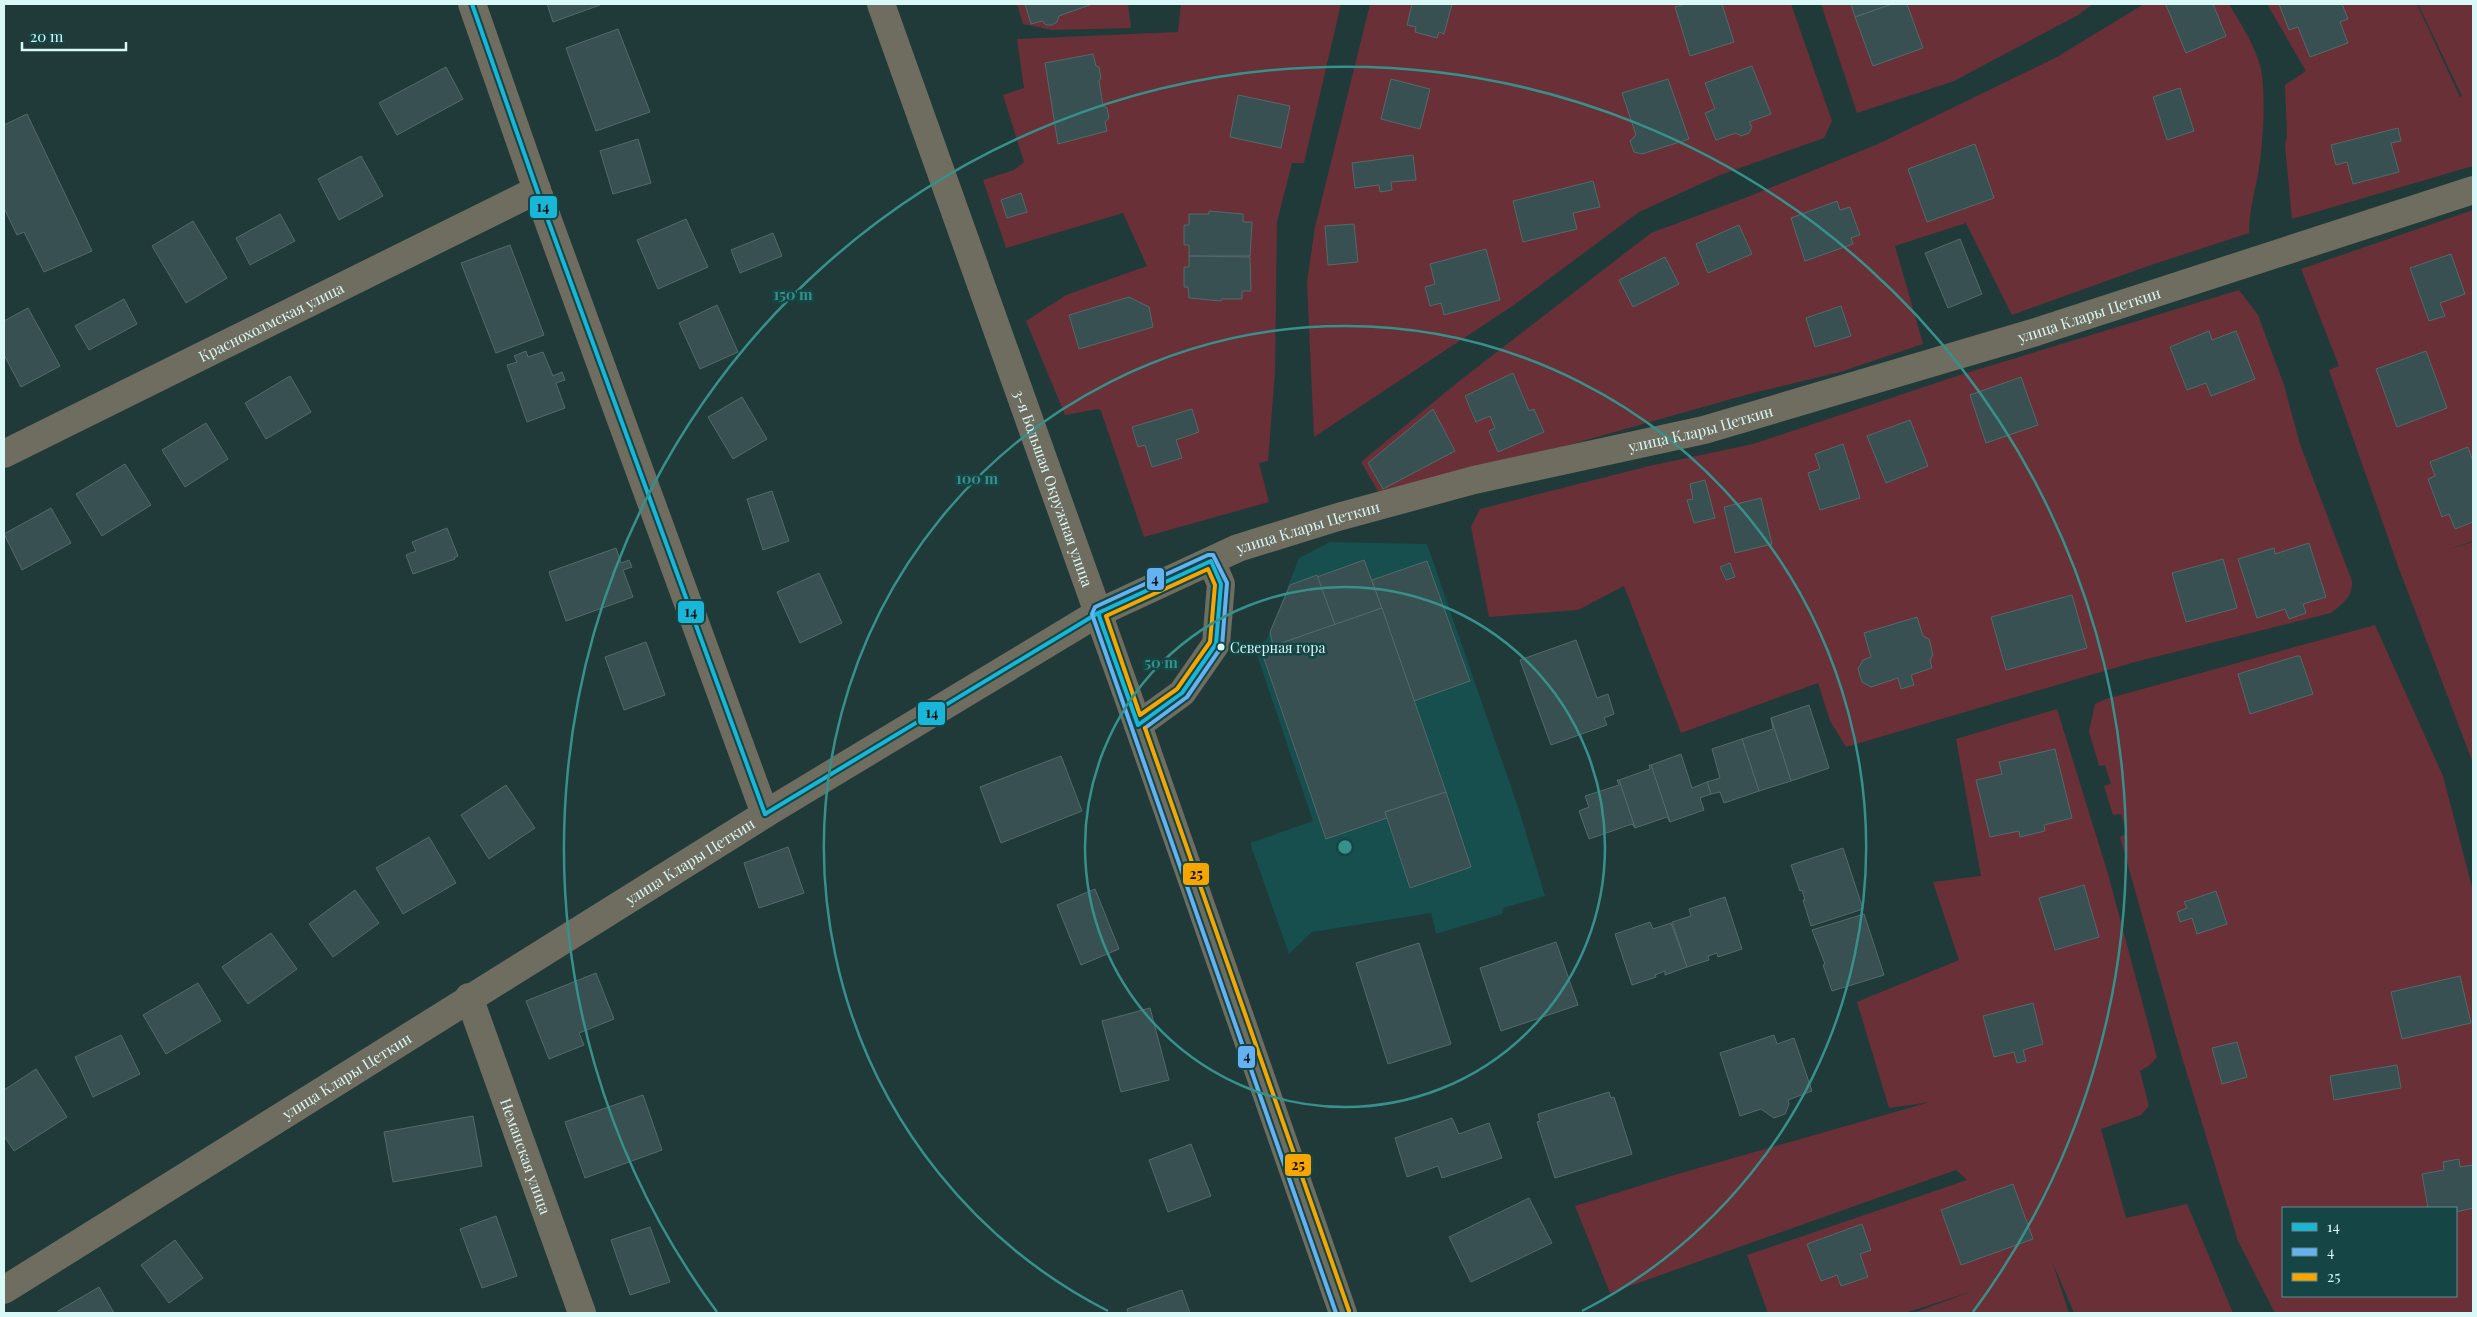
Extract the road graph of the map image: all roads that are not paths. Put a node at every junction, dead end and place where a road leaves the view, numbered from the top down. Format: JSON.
{"nodes":[{"id":1,"x":472,"y":4,"type":"edge"},
{"id":2,"x":881,"y":4,"type":"edge"},
{"id":3,"x":537,"y":190,"type":"junction"},
{"id":4,"x":2473,"y":190,"type":"edge"},
{"id":5,"x":4,"y":454,"type":"edge"},
{"id":6,"x":1211,"y":561,"type":"junction"},
{"id":7,"x":1098,"y":613,"type":"junction"},
{"id":8,"x":1138,"y":725,"type":"junction"},
{"id":9,"x":765,"y":814,"type":"junction"},
{"id":10,"x":469,"y":998,"type":"junction"},
{"id":11,"x":4,"y":1290,"type":"edge"},
{"id":12,"x":582,"y":1313,"type":"edge"},
{"id":13,"x":1343,"y":1313,"type":"edge"}],
"edges":[{"from":1,"to":3,"type":"street"},
{"from":2,"to":7,"type":"street","name":"3-я Большая Окружная улица"},
{"from":3,"to":5,"type":"street","name":"Краснохолмская улица"},
{"from":3,"to":9,"type":"street"},
{"from":4,"to":6,"type":"street","name":"улица Клары Цеткин"},
{"from":6,"to":7,"type":"street","name":"улица Клары Цеткин"},
{"from":6,"to":8,"type":"street"},
{"from":7,"to":8,"type":"street","name":"3-я Большая Окружная улица"},
{"from":7,"to":9,"type":"street","name":"улица Клары Цеткин"},
{"from":8,"to":13,"type":"street","name":"3-я Большая Окружная улица"},
{"from":9,"to":10,"type":"street","name":"улица Клары Цеткин"},
{"from":10,"to":11,"type":"street","name":"улица Клары Цеткин"},
{"from":10,"to":12,"type":"street","name":"Неманская улица"}]}
